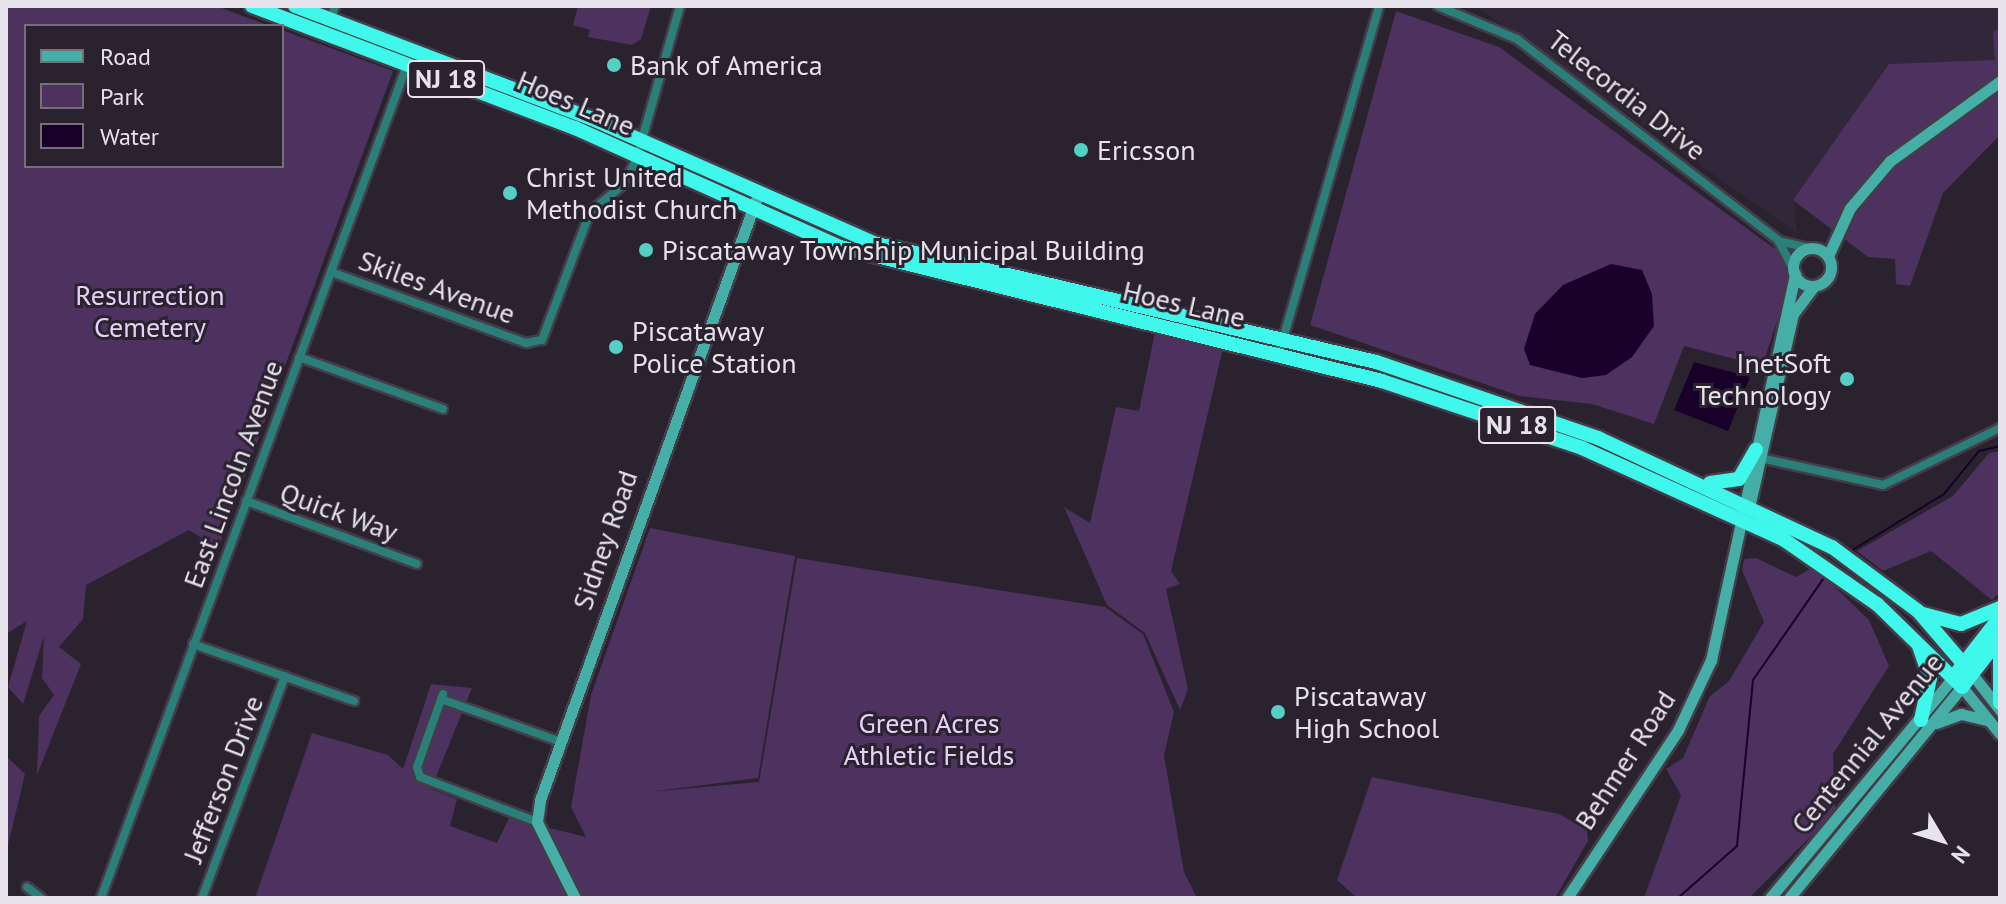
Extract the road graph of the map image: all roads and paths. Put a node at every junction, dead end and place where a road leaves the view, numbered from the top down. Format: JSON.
{"nodes":[{"id":1,"x":252,"y":6,"type":"edge"},
{"id":2,"x":295,"y":6,"type":"edge"},
{"id":3,"x":680,"y":6,"type":"edge"},
{"id":4,"x":1379,"y":6,"type":"edge"},
{"id":5,"x":1438,"y":6,"type":"edge"},
{"id":6,"x":333,"y":13,"type":"edge"},
{"id":7,"x":407,"y":65,"type":"junction"},
{"id":8,"x":2000,"y":81,"type":"edge"},
{"id":9,"x":642,"y":140,"type":"junction"},
{"id":10,"x":637,"y":157,"type":"junction"},
{"id":11,"x":754,"y":204,"type":"junction"},
{"id":12,"x":1838,"y":227,"type":"junction"},
{"id":13,"x":1778,"y":240,"type":"junction"},
{"id":14,"x":1811,"y":248,"type":"junction"},
{"id":15,"x":1828,"y":256,"type":"junction"},
{"id":16,"x":1794,"y":271,"type":"junction"},
{"id":17,"x":331,"y":272,"type":"junction"},
{"id":18,"x":1814,"y":286,"type":"junction"},
{"id":19,"x":1284,"y":338,"type":"junction"},
{"id":20,"x":1279,"y":353,"type":"junction"},
{"id":21,"x":299,"y":357,"type":"junction"},
{"id":22,"x":443,"y":409,"type":"dead end"},
{"id":23,"x":2000,"y":428,"type":"edge"},
{"id":24,"x":1760,"y":454,"type":"junction"},
{"id":25,"x":1706,"y":482,"type":"junction"},
{"id":26,"x":246,"y":501,"type":"junction"},
{"id":27,"x":1750,"y":503,"type":"junction"},
{"id":28,"x":1746,"y":519,"type":"junction"},
{"id":29,"x":417,"y":564,"type":"dead end"},
{"id":30,"x":2000,"y":608,"type":"edge"},
{"id":31,"x":1918,"y":611,"type":"junction"},
{"id":32,"x":2000,"y":617,"type":"edge"},
{"id":33,"x":1913,"y":635,"type":"junction"},
{"id":34,"x":2000,"y":638,"type":"edge"},
{"id":35,"x":193,"y":644,"type":"junction"},
{"id":36,"x":2000,"y":649,"type":"edge"},
{"id":37,"x":1968,"y":668,"type":"junction"},
{"id":38,"x":285,"y":676,"type":"junction"},
{"id":39,"x":1958,"y":681,"type":"junction"},
{"id":40,"x":354,"y":701,"type":"dead end"},
{"id":41,"x":2000,"y":703,"type":"edge"},
{"id":42,"x":2000,"y":710,"type":"edge"},
{"id":43,"x":1990,"y":721,"type":"junction"},
{"id":44,"x":1925,"y":724,"type":"junction"},
{"id":45,"x":2000,"y":734,"type":"edge"},
{"id":46,"x":561,"y":742,"type":"junction"},
{"id":47,"x":537,"y":822,"type":"junction"},
{"id":48,"x":27,"y":887,"type":"dead end"},
{"id":49,"x":41,"y":898,"type":"edge"},
{"id":50,"x":101,"y":898,"type":"edge"},
{"id":51,"x":202,"y":898,"type":"edge"},
{"id":52,"x":574,"y":898,"type":"edge"},
{"id":53,"x":1567,"y":898,"type":"edge"},
{"id":54,"x":1770,"y":898,"type":"edge"},
{"id":55,"x":1789,"y":898,"type":"edge"}],
"edges":[{"from":1,"to":7,"type":"highway","name":"Hoes Lane","number":"NJ 18"},
{"from":2,"to":6,"type":"highway","name":"Hoes Lane","number":"NJ 18"},
{"from":3,"to":9,"type":"street","name":"Skiles Avenue"},
{"from":4,"to":19,"type":"street"},
{"from":5,"to":13,"type":"street","name":"Telecordia Drive"},
{"from":6,"to":9,"type":"highway","name":"Hoes Lane","number":"NJ 18"},
{"from":7,"to":10,"type":"highway","name":"Hoes Lane","number":"NJ 18"},
{"from":7,"to":17,"type":"street","name":"East Lincoln Avenue"},
{"from":8,"to":12,"type":"street"},
{"from":9,"to":10,"type":"street","name":"Skiles Avenue"},
{"from":9,"to":11,"type":"highway","name":"Hoes Lane","number":"NJ 18"},
{"from":10,"to":11,"type":"highway","name":"Hoes Lane","number":"NJ 18"},
{"from":10,"to":17,"type":"street","name":"Skiles Avenue"},
{"from":11,"to":19,"type":"highway","name":"Hoes Lane","number":"NJ 18"},
{"from":11,"to":20,"type":"highway","name":"Hoes Lane","number":"NJ 18"},
{"from":11,"to":46,"type":"street","name":"Sidney Road"},
{"from":12,"to":14,"type":"street"},
{"from":12,"to":15,"type":"street"},
{"from":13,"to":14,"type":"street","name":"Telecordia Drive"},
{"from":13,"to":16,"type":"street","name":"Telecordia Drive"},
{"from":14,"to":15,"type":"street"},
{"from":14,"to":16,"type":"street"},
{"from":15,"to":18,"type":"street"},
{"from":16,"to":18,"type":"street"},
{"from":16,"to":24,"type":"street"},
{"from":17,"to":21,"type":"street","name":"East Lincoln Avenue"},
{"from":18,"to":24,"type":"street"},
{"from":19,"to":20,"type":"street"},
{"from":19,"to":25,"type":"highway","name":"Hoes Lane","number":"NJ 18"},
{"from":20,"to":28,"type":"highway","name":"Hoes Lane","number":"NJ 18"},
{"from":21,"to":22,"type":"street"},
{"from":21,"to":26,"type":"street","name":"East Lincoln Avenue"},
{"from":23,"to":24,"type":"street"},
{"from":24,"to":25,"type":"highway"},
{"from":24,"to":27,"type":"street","name":"Behmer Road"},
{"from":25,"to":27,"type":"highway","name":"Hoes Lane","number":"NJ 18"},
{"from":26,"to":29,"type":"street","name":"Quick Way"},
{"from":26,"to":35,"type":"street","name":"East Lincoln Avenue"},
{"from":27,"to":28,"type":"street","name":"Behmer Road"},
{"from":27,"to":31,"type":"highway","number":"NJ 18"},
{"from":28,"to":33,"type":"highway","number":"NJ 18"},
{"from":28,"to":53,"type":"street","name":"Behmer Road"},
{"from":30,"to":31,"type":"highway","number":"NJ 18"},
{"from":31,"to":37,"type":"highway"},
{"from":32,"to":37,"type":"highway","name":"Centennial Avenue"},
{"from":33,"to":39,"type":"highway","number":"NJ 18"},
{"from":33,"to":44,"type":"highway"},
{"from":34,"to":37,"type":"highway","name":"Centennial Avenue"},
{"from":35,"to":38,"type":"street"},
{"from":35,"to":50,"type":"street","name":"East Lincoln Avenue"},
{"from":36,"to":41,"type":"highway"},
{"from":37,"to":39,"type":"highway","name":"Centennial Avenue"},
{"from":37,"to":42,"type":"street"},
{"from":38,"to":40,"type":"street"},
{"from":38,"to":51,"type":"street","name":"Jefferson Drive"},
{"from":39,"to":43,"type":"street"},
{"from":39,"to":44,"type":"street","name":"Centennial Avenue"},
{"from":43,"to":44,"type":"street"},
{"from":43,"to":45,"type":"street"},
{"from":44,"to":54,"type":"street","name":"Centennial Avenue"},
{"from":44,"to":55,"type":"street","name":"Centennial Avenue"},
{"from":46,"to":47,"type":"street","name":"Sidney Road"},
{"from":46,"to":47,"type":"street"},
{"from":47,"to":52,"type":"street"},
{"from":48,"to":49,"type":"street"}]}
